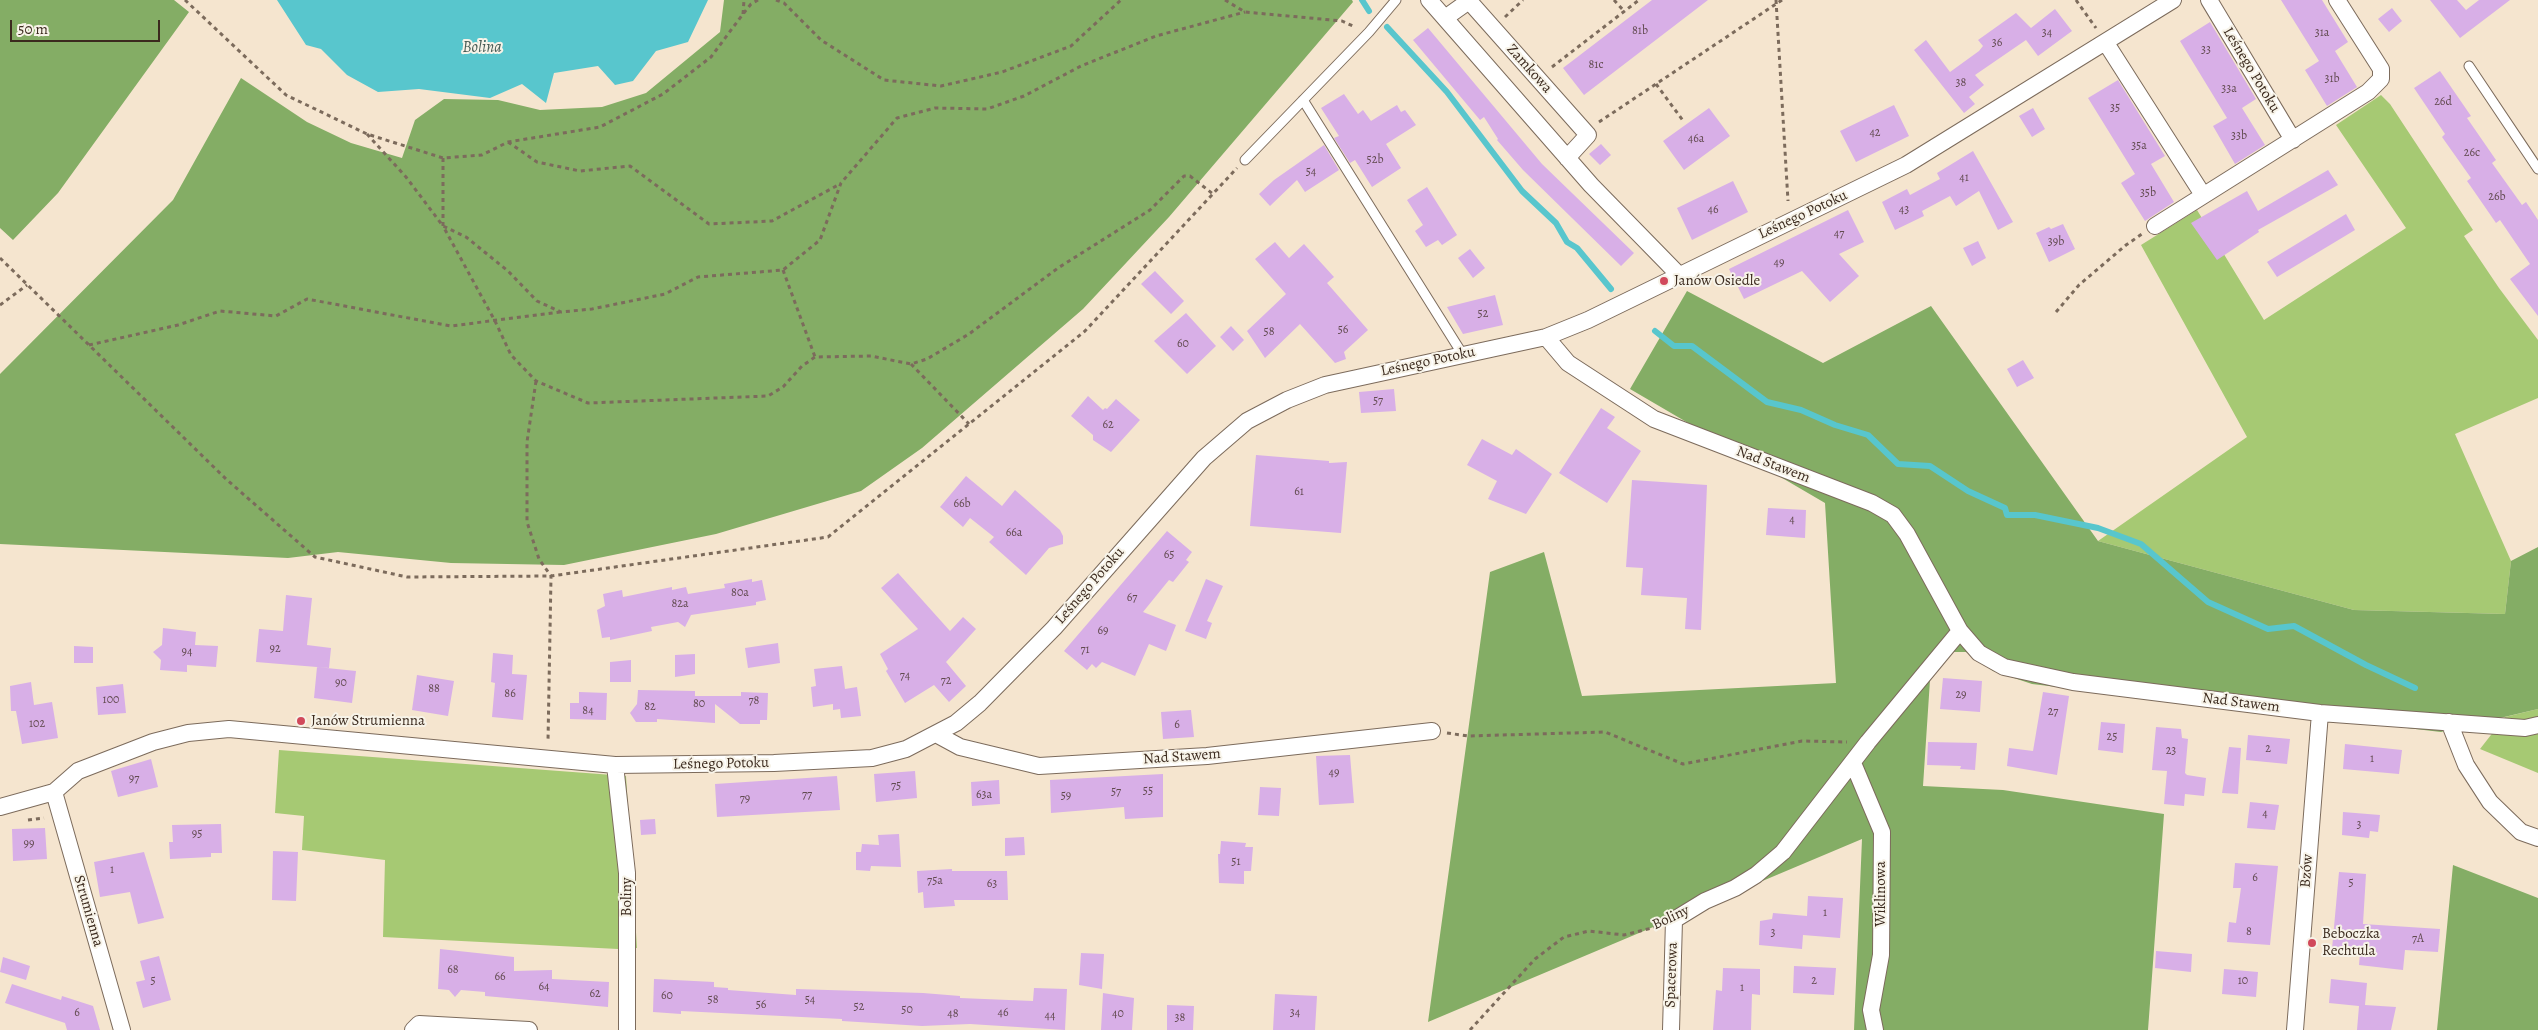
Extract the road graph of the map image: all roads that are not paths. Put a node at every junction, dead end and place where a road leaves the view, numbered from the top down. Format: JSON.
{"nodes":[{"id":1,"x":1396,"y":0,"type":"edge"},
{"id":2,"x":1429,"y":0,"type":"edge"},
{"id":3,"x":2174,"y":0,"type":"edge"},
{"id":4,"x":2210,"y":0,"type":"edge"},
{"id":5,"x":2338,"y":0,"type":"edge"},
{"id":6,"x":1445,"y":18,"type":"junction"},
{"id":7,"x":2106,"y":43,"type":"junction"},
{"id":8,"x":2469,"y":66,"type":"dead end"},
{"id":9,"x":1303,"y":100,"type":"junction"},
{"id":10,"x":2293,"y":140,"type":"junction"},
{"id":11,"x":1567,"y":158,"type":"junction"},
{"id":12,"x":1245,"y":160,"type":"road end"},
{"id":13,"x":2538,"y":169,"type":"edge"},
{"id":14,"x":2203,"y":195,"type":"junction"},
{"id":15,"x":2155,"y":226,"type":"road end"},
{"id":16,"x":1678,"y":274,"type":"junction"},
{"id":17,"x":1546,"y":337,"type":"junction"},
{"id":18,"x":1464,"y":355,"type":"junction"},
{"id":19,"x":1960,"y":631,"type":"junction"},
{"id":20,"x":2320,"y":712,"type":"junction"},
{"id":21,"x":2449,"y":722,"type":"junction"},
{"id":22,"x":2538,"y":725,"type":"edge"},
{"id":23,"x":1432,"y":730,"type":"road end"},
{"id":24,"x":936,"y":734,"type":"junction"},
{"id":25,"x":1853,"y":763,"type":"junction"},
{"id":26,"x":615,"y":765,"type":"junction"},
{"id":27,"x":54,"y":792,"type":"junction"},
{"id":28,"x":0,"y":808,"type":"edge"},
{"id":29,"x":2538,"y":838,"type":"edge"},
{"id":30,"x":1674,"y":920,"type":"joint"},
{"id":31,"x":122,"y":1030,"type":"edge"},
{"id":32,"x":413,"y":1030,"type":"edge"},
{"id":33,"x":529,"y":1030,"type":"edge"},
{"id":34,"x":627,"y":1030,"type":"edge"},
{"id":35,"x":1671,"y":1030,"type":"edge"},
{"id":36,"x":1875,"y":1030,"type":"edge"},
{"id":37,"x":2295,"y":1030,"type":"edge"}],
"edges":[{"from":1,"to":9,"type":"lane"},
{"from":2,"to":6,"type":"street","name":"Zamkowa"},
{"from":3,"to":7,"type":"street","name":"Leśnego Potoku"},
{"from":4,"to":10,"type":"street","name":"Leśnego Potoku"},
{"from":5,"to":10,"type":"street"},
{"from":6,"to":11,"type":"street","name":"Zamkowa"},
{"from":6,"to":11,"type":"street","name":"Zamkowa"},
{"from":7,"to":14,"type":"street"},
{"from":7,"to":16,"type":"street","name":"Leśnego Potoku"},
{"from":8,"to":13,"type":"lane"},
{"from":9,"to":12,"type":"lane"},
{"from":9,"to":18,"type":"lane"},
{"from":10,"to":14,"type":"street"},
{"from":11,"to":16,"type":"street","name":"Zamkowa"},
{"from":14,"to":15,"type":"street"},
{"from":16,"to":17,"type":"street","name":"Leśnego Potoku"},
{"from":17,"to":18,"type":"street","name":"Leśnego Potoku"},
{"from":17,"to":19,"type":"street","name":"Nad Stawem"},
{"from":18,"to":24,"type":"street","name":"Leśnego Potoku"},
{"from":19,"to":20,"type":"street","name":"Nad Stawem"},
{"from":19,"to":25,"type":"street"},
{"from":20,"to":21,"type":"street","name":"Nad Stawem"},
{"from":20,"to":37,"type":"street","name":"Bzów"},
{"from":21,"to":22,"type":"street","name":"Nad Stawem"},
{"from":21,"to":29,"type":"street"},
{"from":23,"to":24,"type":"street","name":"Nad Stawem"},
{"from":24,"to":26,"type":"street","name":"Leśnego Potoku"},
{"from":25,"to":30,"type":"street","name":"Boliny"},
{"from":25,"to":36,"type":"street","name":"Wiklinowa"},
{"from":26,"to":27,"type":"street","name":"Leśnego Potoku"},
{"from":26,"to":34,"type":"street","name":"Boliny"},
{"from":27,"to":28,"type":"street","name":"Leśnego Potoku"},
{"from":27,"to":31,"type":"street","name":"Strumienna"},
{"from":30,"to":35,"type":"street","name":"Spacerowa"},
{"from":32,"to":33,"type":"street"}]}
